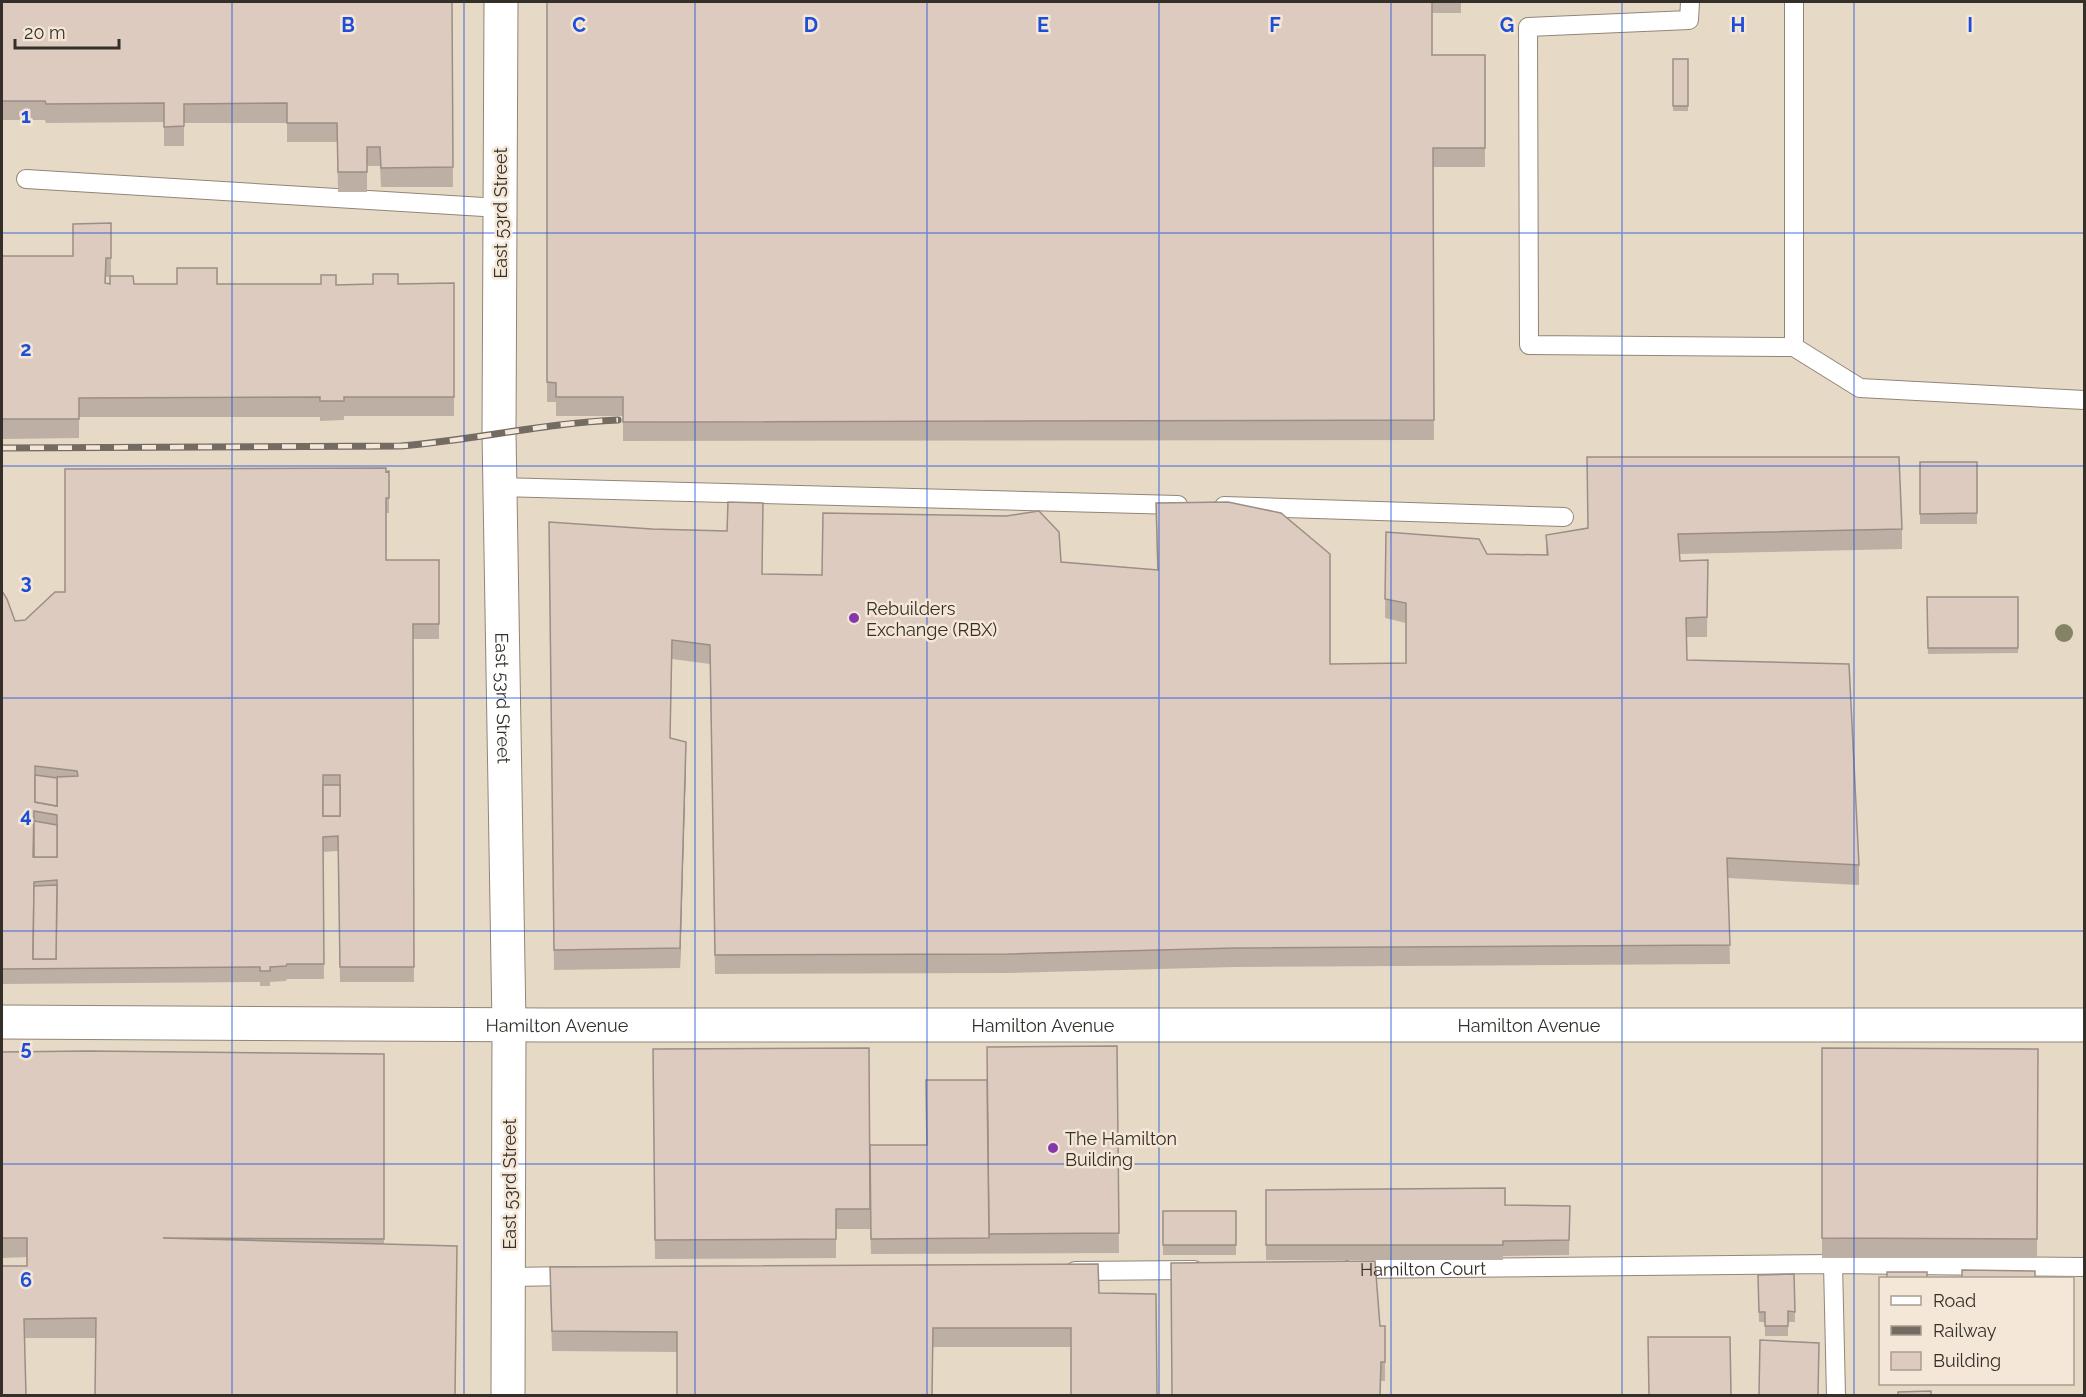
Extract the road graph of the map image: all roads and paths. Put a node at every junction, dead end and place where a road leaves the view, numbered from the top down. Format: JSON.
{"nodes":[{"id":1,"x":501,"y":2,"type":"edge"},
{"id":2,"x":1690,"y":2,"type":"edge"},
{"id":3,"x":1794,"y":2,"type":"edge"},
{"id":4,"x":26,"y":179,"type":"dead end"},
{"id":5,"x":500,"y":208,"type":"junction"},
{"id":6,"x":1794,"y":347,"type":"junction"},
{"id":7,"x":2085,"y":400,"type":"edge"},
{"id":8,"x":500,"y":487,"type":"junction"},
{"id":9,"x":1564,"y":517,"type":"dead end"},
{"id":10,"x":2,"y":1022,"type":"edge"},
{"id":11,"x":509,"y":1025,"type":"junction"},
{"id":12,"x":2085,"y":1025,"type":"edge"},
{"id":13,"x":1833,"y":1264,"type":"junction"},
{"id":14,"x":2085,"y":1267,"type":"edge"},
{"id":15,"x":1332,"y":1269,"type":"edge"},
{"id":16,"x":1213,"y":1270,"type":"edge"},
{"id":17,"x":1057,"y":1272,"type":"edge"},
{"id":18,"x":592,"y":1276,"type":"edge"},
{"id":19,"x":509,"y":1277,"type":"junction"},
{"id":20,"x":508,"y":1395,"type":"edge"},
{"id":21,"x":1836,"y":1395,"type":"edge"}],
"edges":[{"from":1,"to":5,"type":"street","name":"East 53rd Street"},
{"from":2,"to":6,"type":"lane"},
{"from":3,"to":6,"type":"lane"},
{"from":4,"to":5,"type":"lane"},
{"from":5,"to":8,"type":"street","name":"East 53rd Street"},
{"from":6,"to":7,"type":"lane"},
{"from":8,"to":9,"type":"lane"},
{"from":8,"to":11,"type":"street","name":"East 53rd Street"},
{"from":10,"to":11,"type":"street","name":"Hamilton Avenue"},
{"from":11,"to":12,"type":"street","name":"Hamilton Avenue"},
{"from":11,"to":19,"type":"street","name":"East 53rd Street"},
{"from":13,"to":14,"type":"lane","name":"Hamilton Court"},
{"from":13,"to":15,"type":"lane","name":"Hamilton Court"},
{"from":13,"to":21,"type":"lane"},
{"from":16,"to":17,"type":"lane"},
{"from":18,"to":19,"type":"lane"},
{"from":19,"to":20,"type":"street","name":"East 53rd Street"}]}
